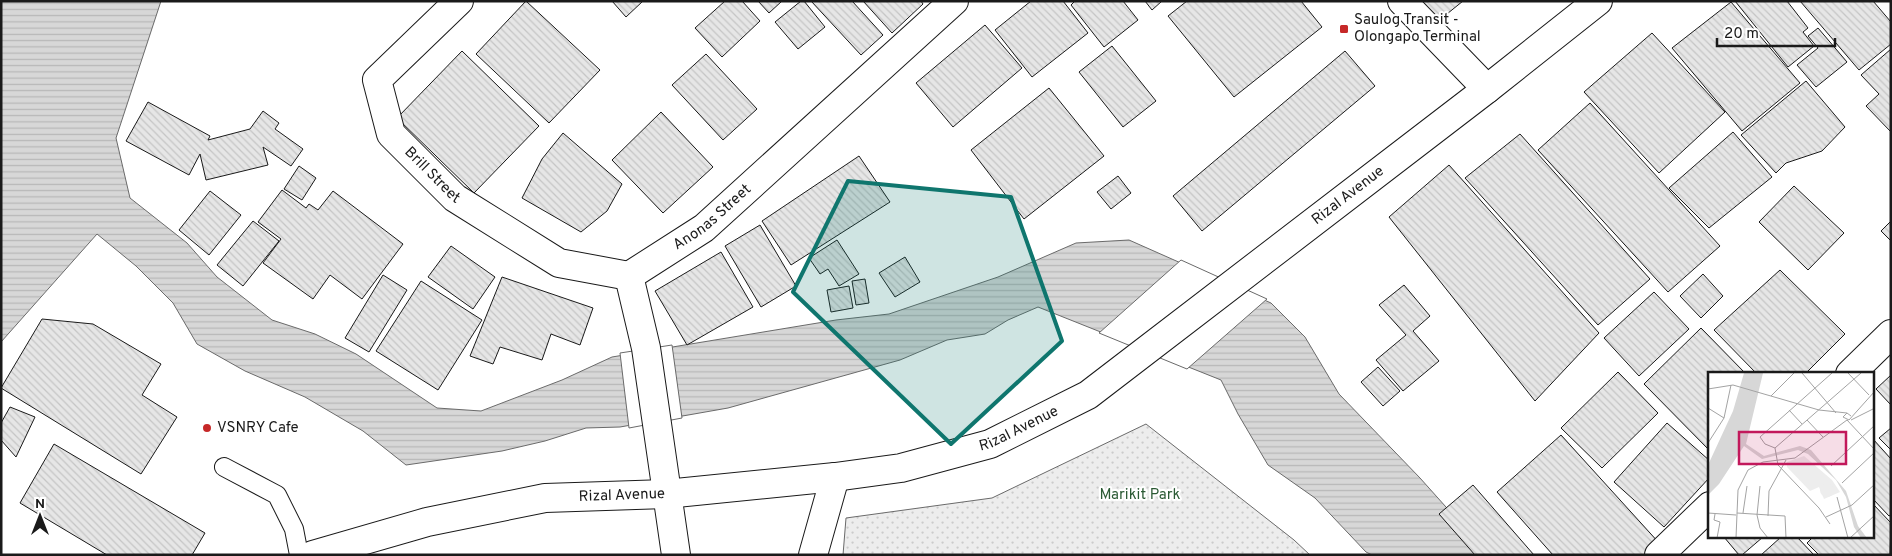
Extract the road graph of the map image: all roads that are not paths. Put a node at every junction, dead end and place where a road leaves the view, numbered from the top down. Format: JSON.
{"nodes":[{"id":1,"x":459,"y":1,"type":"edge"},
{"id":2,"x":954,"y":1,"type":"edge"},
{"id":3,"x":1402,"y":1,"type":"edge"},
{"id":4,"x":1598,"y":1,"type":"edge"},
{"id":5,"x":1487,"y":89,"type":"junction"},
{"id":6,"x":629,"y":276,"type":"junction"},
{"id":7,"x":1891,"y":334,"type":"edge"},
{"id":8,"x":1852,"y":372,"type":"edge"},
{"id":9,"x":224,"y":467,"type":"dead end"},
{"id":10,"x":835,"y":478,"type":"junction"},
{"id":11,"x":666,"y":494,"type":"junction"},
{"id":12,"x":1708,"y":508,"type":"edge"},
{"id":13,"x":299,"y":555,"type":"edge"},
{"id":14,"x":313,"y":555,"type":"edge"},
{"id":15,"x":676,"y":555,"type":"edge"},
{"id":16,"x":813,"y":555,"type":"edge"},
{"id":17,"x":1659,"y":555,"type":"edge"}],
"edges":[{"from":1,"to":6,"type":"street","name":"Brill Street"},
{"from":2,"to":6,"type":"street","name":"Anonas Street"},
{"from":3,"to":5,"type":"street"},
{"from":4,"to":5,"type":"street","name":"Rizal Avenue"},
{"from":5,"to":10,"type":"street","name":"Rizal Avenue"},
{"from":6,"to":11,"type":"street"},
{"from":7,"to":8,"type":"street"},
{"from":9,"to":13,"type":"lane"},
{"from":10,"to":11,"type":"street","name":"Rizal Avenue"},
{"from":10,"to":16,"type":"street"},
{"from":11,"to":14,"type":"street","name":"Rizal Avenue"},
{"from":11,"to":15,"type":"street"},
{"from":12,"to":17,"type":"street"}]}
